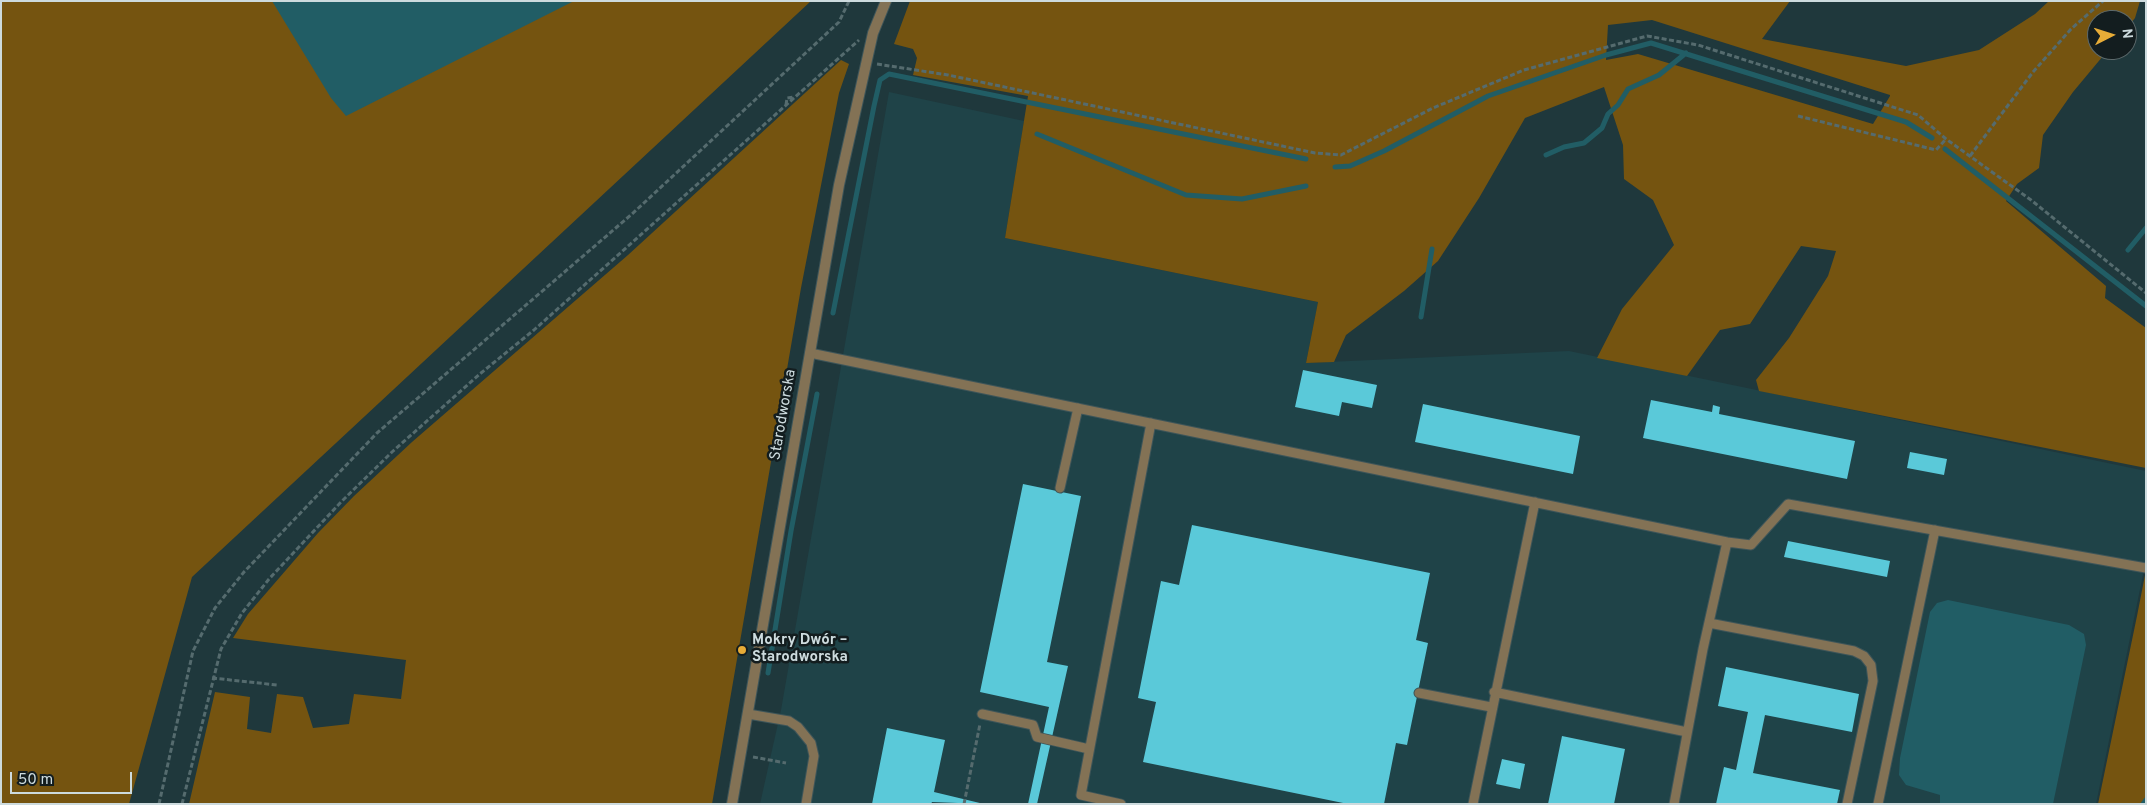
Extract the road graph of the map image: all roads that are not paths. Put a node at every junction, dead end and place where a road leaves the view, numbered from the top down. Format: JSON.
{"nodes":[{"id":1,"x":886,"y":1,"type":"edge"},
{"id":2,"x":810,"y":353,"type":"junction"},
{"id":3,"x":1078,"y":408,"type":"junction"},
{"id":4,"x":1151,"y":423,"type":"junction"},
{"id":5,"x":1060,"y":488,"type":"dead end"},
{"id":6,"x":1535,"y":502,"type":"junction"},
{"id":7,"x":1935,"y":530,"type":"junction"},
{"id":8,"x":1727,"y":542,"type":"junction"},
{"id":9,"x":2146,"y":568,"type":"edge"},
{"id":10,"x":1709,"y":623,"type":"junction"},
{"id":11,"x":1419,"y":692,"type":"dead end"},
{"id":12,"x":1494,"y":692,"type":"junction"},
{"id":13,"x":1491,"y":707,"type":"junction"},
{"id":14,"x":748,"y":714,"type":"junction"},
{"id":15,"x":982,"y":714,"type":"road end"},
{"id":16,"x":1688,"y":732,"type":"junction"},
{"id":17,"x":1089,"y":748,"type":"junction"},
{"id":18,"x":1080,"y":800,"type":"edge"},
{"id":19,"x":732,"y":804,"type":"edge"},
{"id":20,"x":806,"y":804,"type":"edge"},
{"id":21,"x":1121,"y":804,"type":"edge"},
{"id":22,"x":1472,"y":804,"type":"edge"},
{"id":23,"x":1674,"y":804,"type":"edge"},
{"id":24,"x":1847,"y":804,"type":"edge"},
{"id":25,"x":1878,"y":804,"type":"edge"}],
"edges":[{"from":1,"to":2,"type":"street","name":"Starodworska"},
{"from":2,"to":3,"type":"lane"},
{"from":2,"to":14,"type":"street","name":"Starodworska"},
{"from":3,"to":4,"type":"lane"},
{"from":3,"to":5,"type":"lane"},
{"from":4,"to":6,"type":"lane"},
{"from":4,"to":17,"type":"lane"},
{"from":6,"to":8,"type":"lane"},
{"from":6,"to":12,"type":"lane"},
{"from":7,"to":8,"type":"lane"},
{"from":7,"to":9,"type":"lane"},
{"from":7,"to":25,"type":"lane"},
{"from":8,"to":10,"type":"lane"},
{"from":10,"to":16,"type":"lane"},
{"from":10,"to":24,"type":"lane"},
{"from":11,"to":13,"type":"lane"},
{"from":12,"to":13,"type":"lane"},
{"from":12,"to":16,"type":"lane"},
{"from":13,"to":22,"type":"lane"},
{"from":14,"to":19,"type":"street","name":"Starodworska"},
{"from":14,"to":20,"type":"lane"},
{"from":15,"to":17,"type":"lane"},
{"from":16,"to":23,"type":"lane"},
{"from":17,"to":18,"type":"lane"},
{"from":18,"to":21,"type":"lane"}]}
